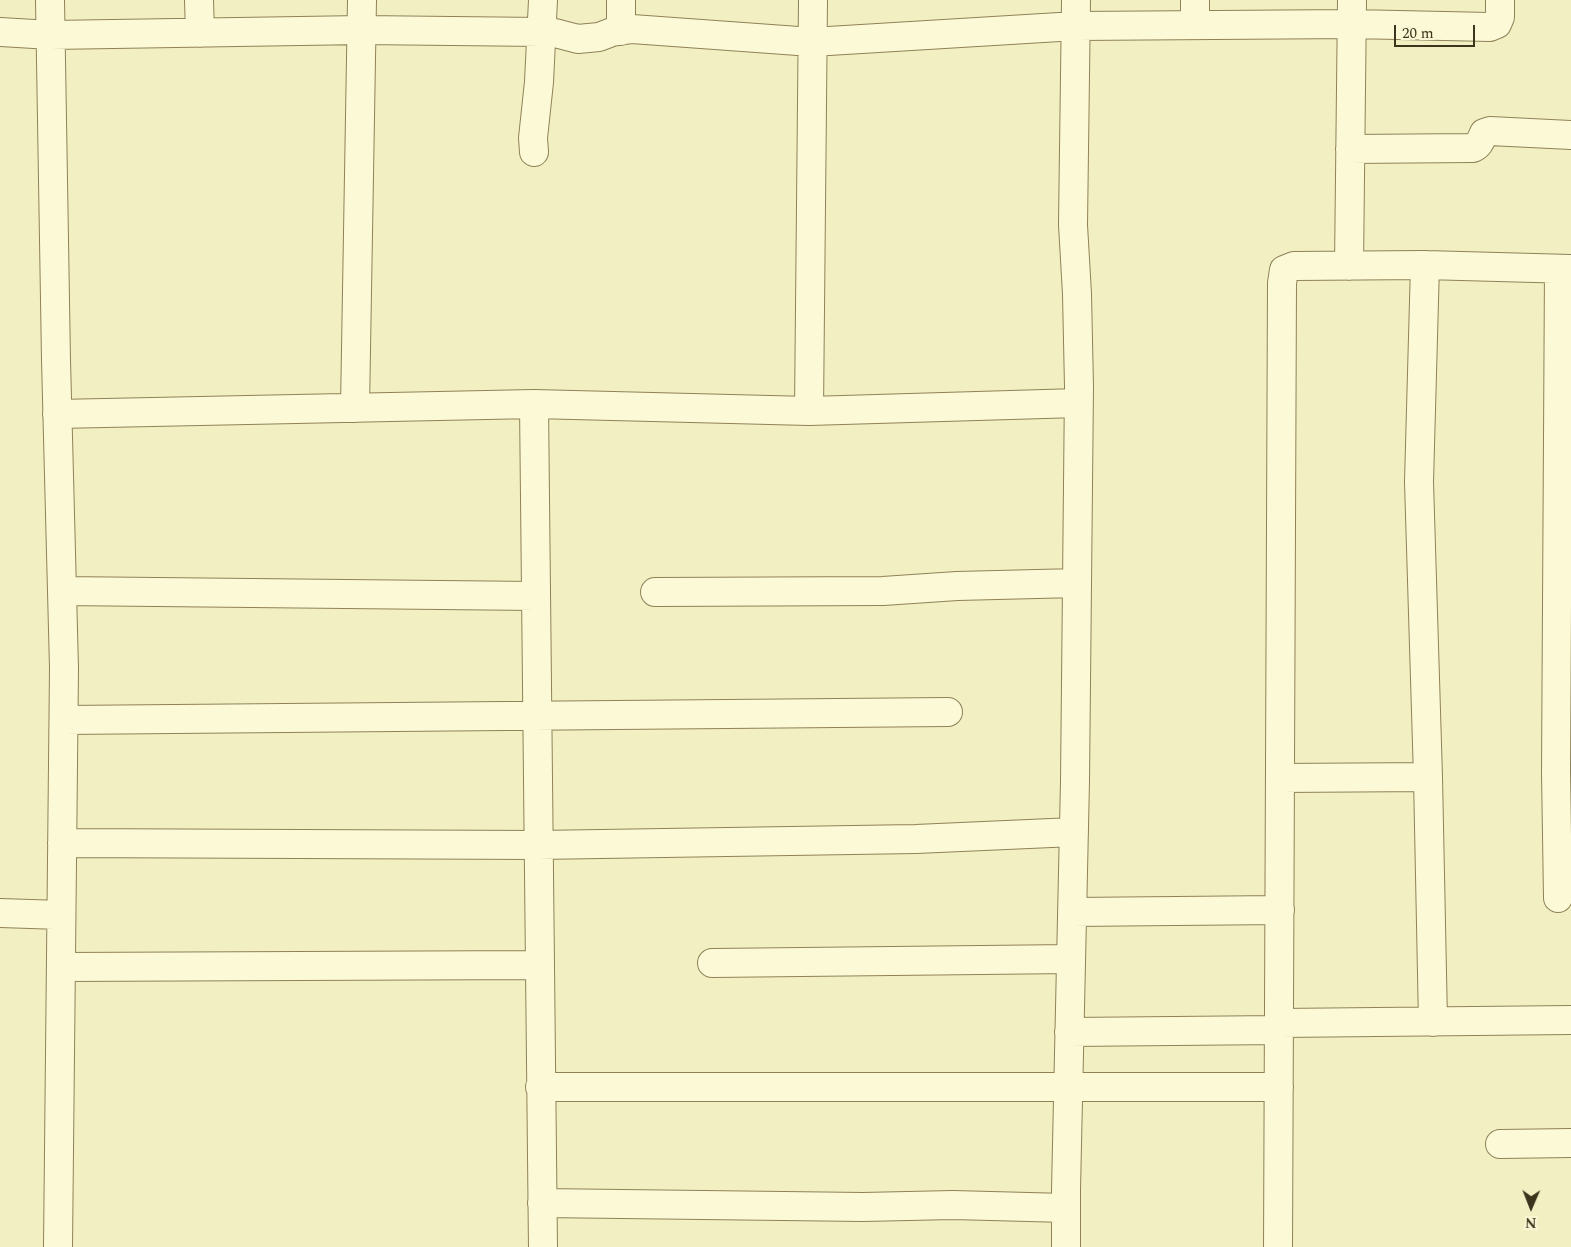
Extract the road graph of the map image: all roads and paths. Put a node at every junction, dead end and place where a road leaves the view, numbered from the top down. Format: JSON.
{"nodes":[{"id":1,"x":50,"y":0,"type":"edge"},
{"id":2,"x":199,"y":0,"type":"edge"},
{"id":3,"x":362,"y":0,"type":"edge"},
{"id":4,"x":542,"y":0,"type":"edge"},
{"id":5,"x":621,"y":0,"type":"edge"},
{"id":6,"x":813,"y":0,"type":"edge"},
{"id":7,"x":1500,"y":0,"type":"edge"},
{"id":8,"x":1352,"y":12,"type":"edge"},
{"id":9,"x":1076,"y":13,"type":"edge"},
{"id":10,"x":1195,"y":13,"type":"edge"},
{"id":11,"x":362,"y":30,"type":"junction"},
{"id":12,"x":621,"y":31,"type":"junction"},
{"id":13,"x":0,"y":32,"type":"edge"},
{"id":14,"x":542,"y":32,"type":"junction"},
{"id":15,"x":200,"y":33,"type":"junction"},
{"id":16,"x":51,"y":35,"type":"junction"},
{"id":17,"x":812,"y":42,"type":"junction"},
{"id":18,"x":1571,"y":135,"type":"edge"},
{"id":19,"x":1350,"y":148,"type":"junction"},
{"id":20,"x":534,"y":152,"type":"dead end"},
{"id":21,"x":1425,"y":265,"type":"junction"},
{"id":22,"x":1348,"y":266,"type":"junction"},
{"id":23,"x":1565,"y":269,"type":"edge"},
{"id":24,"x":1078,"y":403,"type":"junction"},
{"id":25,"x":534,"y":404,"type":"junction"},
{"id":26,"x":355,"y":408,"type":"junction"},
{"id":27,"x":809,"y":411,"type":"junction"},
{"id":28,"x":57,"y":414,"type":"junction"},
{"id":29,"x":1077,"y":584,"type":"junction"},
{"id":30,"x":62,"y":591,"type":"junction"},
{"id":31,"x":655,"y":592,"type":"dead end"},
{"id":32,"x":535,"y":596,"type":"junction"},
{"id":33,"x":948,"y":712,"type":"dead end"},
{"id":34,"x":536,"y":716,"type":"junction"},
{"id":35,"x":64,"y":720,"type":"junction"},
{"id":36,"x":1563,"y":772,"type":"edge"},
{"id":37,"x":1428,"y":777,"type":"junction"},
{"id":38,"x":1280,"y":778,"type":"junction"},
{"id":39,"x":1074,"y":832,"type":"junction"},
{"id":40,"x":62,"y":842,"type":"junction"},
{"id":41,"x":538,"y":845,"type":"junction"},
{"id":42,"x":1558,"y":898,"type":"dead end"},
{"id":43,"x":1280,"y":910,"type":"junction"},
{"id":44,"x":1072,"y":912,"type":"junction"},
{"id":45,"x":0,"y":913,"type":"edge"},
{"id":46,"x":61,"y":915,"type":"junction"},
{"id":47,"x":1071,"y":960,"type":"junction"},
{"id":48,"x":712,"y":963,"type":"dead end"},
{"id":49,"x":539,"y":965,"type":"junction"},
{"id":50,"x":61,"y":967,"type":"junction"},
{"id":51,"x":1571,"y":1020,"type":"edge"},
{"id":52,"x":1433,"y":1022,"type":"junction"},
{"id":53,"x":1280,"y":1027,"type":"junction"},
{"id":54,"x":1069,"y":1032,"type":"junction"},
{"id":55,"x":1068,"y":1086,"type":"junction"},
{"id":56,"x":1279,"y":1086,"type":"junction"},
{"id":57,"x":540,"y":1087,"type":"junction"},
{"id":58,"x":1571,"y":1143,"type":"edge"},
{"id":59,"x":1500,"y":1144,"type":"dead end"},
{"id":60,"x":542,"y":1203,"type":"junction"},
{"id":61,"x":1066,"y":1208,"type":"junction"},
{"id":62,"x":58,"y":1247,"type":"edge"},
{"id":63,"x":543,"y":1247,"type":"edge"},
{"id":64,"x":1066,"y":1247,"type":"edge"},
{"id":65,"x":1278,"y":1247,"type":"edge"}],
"edges":[{"from":1,"to":16,"type":"street"},
{"from":2,"to":15,"type":"street"},
{"from":3,"to":11,"type":"street"},
{"from":4,"to":14,"type":"street"},
{"from":5,"to":12,"type":"street"},
{"from":6,"to":17,"type":"street"},
{"from":7,"to":8,"type":"street"},
{"from":8,"to":10,"type":"street"},
{"from":8,"to":19,"type":"street"},
{"from":9,"to":10,"type":"street"},
{"from":9,"to":17,"type":"street"},
{"from":9,"to":24,"type":"street"},
{"from":11,"to":14,"type":"street"},
{"from":11,"to":15,"type":"street"},
{"from":11,"to":26,"type":"street"},
{"from":12,"to":14,"type":"street"},
{"from":12,"to":17,"type":"street"},
{"from":13,"to":16,"type":"street"},
{"from":14,"to":20,"type":"street"},
{"from":15,"to":16,"type":"street"},
{"from":16,"to":28,"type":"street"},
{"from":17,"to":27,"type":"street"},
{"from":18,"to":19,"type":"street"},
{"from":19,"to":22,"type":"street"},
{"from":21,"to":22,"type":"street"},
{"from":21,"to":23,"type":"street"},
{"from":21,"to":37,"type":"street"},
{"from":22,"to":38,"type":"street"},
{"from":23,"to":36,"type":"street"},
{"from":24,"to":27,"type":"street"},
{"from":24,"to":29,"type":"street"},
{"from":25,"to":26,"type":"street"},
{"from":25,"to":27,"type":"street"},
{"from":25,"to":32,"type":"street"},
{"from":26,"to":28,"type":"street"},
{"from":28,"to":30,"type":"street"},
{"from":29,"to":31,"type":"street"},
{"from":29,"to":39,"type":"street"},
{"from":30,"to":32,"type":"street"},
{"from":30,"to":35,"type":"street"},
{"from":32,"to":34,"type":"street"},
{"from":33,"to":34,"type":"street"},
{"from":34,"to":35,"type":"street"},
{"from":34,"to":41,"type":"street"},
{"from":35,"to":40,"type":"street"},
{"from":36,"to":42,"type":"street"},
{"from":37,"to":38,"type":"street"},
{"from":37,"to":52,"type":"street"},
{"from":38,"to":43,"type":"street"},
{"from":39,"to":41,"type":"street"},
{"from":39,"to":44,"type":"street"},
{"from":40,"to":41,"type":"street"},
{"from":40,"to":46,"type":"street"},
{"from":41,"to":49,"type":"street"},
{"from":43,"to":44,"type":"street"},
{"from":43,"to":53,"type":"street"},
{"from":44,"to":47,"type":"street"},
{"from":45,"to":46,"type":"street"},
{"from":46,"to":50,"type":"street"},
{"from":47,"to":48,"type":"street"},
{"from":47,"to":54,"type":"street"},
{"from":49,"to":50,"type":"street"},
{"from":49,"to":57,"type":"street"},
{"from":50,"to":62,"type":"street"},
{"from":51,"to":52,"type":"street"},
{"from":52,"to":53,"type":"street"},
{"from":53,"to":54,"type":"street"},
{"from":53,"to":56,"type":"street"},
{"from":54,"to":55,"type":"street"},
{"from":55,"to":56,"type":"street"},
{"from":55,"to":57,"type":"street"},
{"from":55,"to":61,"type":"street"},
{"from":56,"to":65,"type":"street"},
{"from":57,"to":60,"type":"street"},
{"from":58,"to":59,"type":"street"},
{"from":60,"to":61,"type":"street"},
{"from":60,"to":63,"type":"street"},
{"from":61,"to":64,"type":"street"}]}
